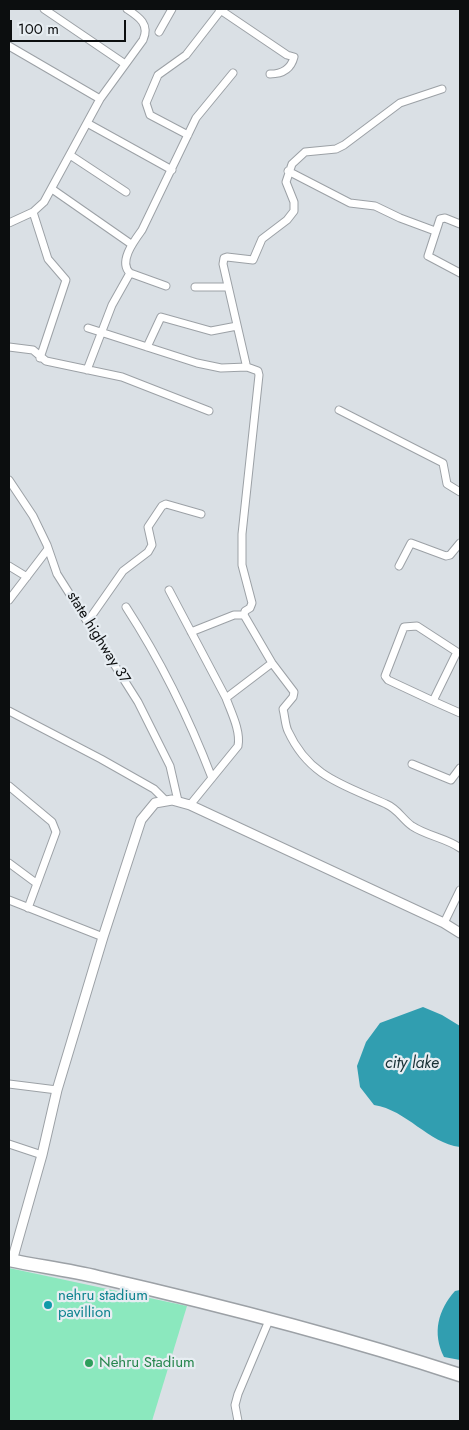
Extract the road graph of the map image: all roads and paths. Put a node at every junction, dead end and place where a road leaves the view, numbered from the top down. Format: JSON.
{"nodes":[{"id":1,"x":44,"y":9,"type":"edge"},
{"id":2,"x":127,"y":9,"type":"edge"},
{"id":3,"x":172,"y":9,"type":"edge"},
{"id":4,"x":220,"y":9,"type":"edge"},
{"id":5,"x":159,"y":32,"type":"dead end"},
{"id":6,"x":9,"y":46,"type":"edge"},
{"id":7,"x":126,"y":64,"type":"junction"},
{"id":8,"x":233,"y":73,"type":"dead end"},
{"id":9,"x":270,"y":74,"type":"dead end"},
{"id":10,"x":442,"y":90,"type":"dead end"},
{"id":11,"x":100,"y":99,"type":"junction"},
{"id":12,"x":87,"y":123,"type":"junction"},
{"id":13,"x":188,"y":135,"type":"junction"},
{"id":14,"x":70,"y":155,"type":"junction"},
{"id":15,"x":172,"y":170,"type":"junction"},
{"id":16,"x":288,"y":170,"type":"junction"},
{"id":17,"x":52,"y":189,"type":"junction"},
{"id":18,"x":126,"y":192,"type":"dead end"},
{"id":19,"x":33,"y":212,"type":"junction"},
{"id":20,"x":9,"y":223,"type":"edge"},
{"id":21,"x":460,"y":224,"type":"edge"},
{"id":22,"x":435,"y":231,"type":"junction"},
{"id":23,"x":131,"y":244,"type":"junction"},
{"id":24,"x":460,"y":273,"type":"edge"},
{"id":25,"x":130,"y":274,"type":"junction"},
{"id":26,"x":166,"y":286,"type":"dead end"},
{"id":27,"x":194,"y":287,"type":"dead end"},
{"id":28,"x":228,"y":287,"type":"junction"},
{"id":29,"x":237,"y":326,"type":"junction"},
{"id":30,"x":88,"y":328,"type":"dead end"},
{"id":31,"x":100,"y":332,"type":"junction"},
{"id":32,"x":9,"y":347,"type":"edge"},
{"id":33,"x":147,"y":347,"type":"junction"},
{"id":34,"x":40,"y":358,"type":"junction"},
{"id":35,"x":248,"y":367,"type":"junction"},
{"id":36,"x":87,"y":370,"type":"junction"},
{"id":37,"x":338,"y":410,"type":"dead end"},
{"id":38,"x":209,"y":411,"type":"dead end"},
{"id":39,"x":9,"y":480,"type":"edge"},
{"id":40,"x":460,"y":492,"type":"edge"},
{"id":41,"x":201,"y":514,"type":"dead end"},
{"id":42,"x":460,"y":543,"type":"edge"},
{"id":43,"x":48,"y":549,"type":"junction"},
{"id":44,"x":9,"y":566,"type":"edge"},
{"id":45,"x":400,"y":566,"type":"dead end"},
{"id":46,"x":27,"y":577,"type":"junction"},
{"id":47,"x":169,"y":590,"type":"dead end"},
{"id":48,"x":9,"y":600,"type":"edge"},
{"id":49,"x":126,"y":606,"type":"dead end"},
{"id":50,"x":244,"y":615,"type":"junction"},
{"id":51,"x":88,"y":621,"type":"junction"},
{"id":52,"x":191,"y":632,"type":"junction"},
{"id":53,"x":272,"y":663,"type":"junction"},
{"id":54,"x":226,"y":698,"type":"junction"},
{"id":55,"x":432,"y":701,"type":"junction"},
{"id":56,"x":9,"y":711,"type":"edge"},
{"id":57,"x":460,"y":713,"type":"edge"},
{"id":58,"x":412,"y":764,"type":"dead end"},
{"id":59,"x":460,"y":768,"type":"edge"},
{"id":60,"x":212,"y":778,"type":"junction"},
{"id":61,"x":9,"y":786,"type":"edge"},
{"id":62,"x":165,"y":800,"type":"junction"},
{"id":63,"x":178,"y":801,"type":"junction"},
{"id":64,"x":190,"y":805,"type":"junction"},
{"id":65,"x":460,"y":848,"type":"edge"},
{"id":66,"x":9,"y":862,"type":"edge"},
{"id":67,"x":36,"y":883,"type":"junction"},
{"id":68,"x":460,"y":890,"type":"edge"},
{"id":69,"x":9,"y":900,"type":"edge"},
{"id":70,"x":28,"y":908,"type":"junction"},
{"id":71,"x":444,"y":923,"type":"junction"},
{"id":72,"x":460,"y":933,"type":"edge"},
{"id":73,"x":103,"y":937,"type":"junction"},
{"id":74,"x":9,"y":1084,"type":"edge"},
{"id":75,"x":56,"y":1090,"type":"junction"},
{"id":76,"x":9,"y":1144,"type":"edge"},
{"id":77,"x":42,"y":1155,"type":"junction"},
{"id":78,"x":10,"y":1260,"type":"edge"},
{"id":79,"x":270,"y":1318,"type":"junction"},
{"id":80,"x":460,"y":1375,"type":"edge"},
{"id":81,"x":238,"y":1421,"type":"edge"}],
"edges":[{"from":1,"to":7,"type":"street"},
{"from":2,"to":7,"type":"street"},
{"from":3,"to":5,"type":"street"},
{"from":4,"to":9,"type":"street"},
{"from":4,"to":13,"type":"street"},
{"from":6,"to":11,"type":"street"},
{"from":7,"to":11,"type":"street"},
{"from":8,"to":13,"type":"street"},
{"from":10,"to":16,"type":"street"},
{"from":11,"to":12,"type":"street"},
{"from":12,"to":14,"type":"street"},
{"from":12,"to":15,"type":"street"},
{"from":13,"to":15,"type":"street"},
{"from":14,"to":17,"type":"street"},
{"from":14,"to":18,"type":"street"},
{"from":15,"to":23,"type":"street"},
{"from":16,"to":22,"type":"street"},
{"from":16,"to":28,"type":"street"},
{"from":17,"to":19,"type":"street"},
{"from":17,"to":23,"type":"street"},
{"from":19,"to":20,"type":"street"},
{"from":19,"to":34,"type":"street"},
{"from":21,"to":22,"type":"street"},
{"from":22,"to":24,"type":"street"},
{"from":23,"to":25,"type":"street"},
{"from":25,"to":26,"type":"street"},
{"from":25,"to":31,"type":"street"},
{"from":27,"to":28,"type":"street"},
{"from":28,"to":29,"type":"street"},
{"from":29,"to":33,"type":"street"},
{"from":29,"to":35,"type":"street"},
{"from":30,"to":31,"type":"street"},
{"from":31,"to":33,"type":"street"},
{"from":31,"to":36,"type":"street"},
{"from":32,"to":34,"type":"street"},
{"from":33,"to":35,"type":"street"},
{"from":34,"to":36,"type":"street"},
{"from":35,"to":50,"type":"street"},
{"from":36,"to":38,"type":"street"},
{"from":37,"to":40,"type":"street"},
{"from":39,"to":43,"type":"street","name":"state highway 37"},
{"from":41,"to":51,"type":"street"},
{"from":42,"to":45,"type":"street"},
{"from":43,"to":46,"type":"street"},
{"from":43,"to":51,"type":"street","name":"state highway 37"},
{"from":44,"to":46,"type":"street"},
{"from":46,"to":48,"type":"street"},
{"from":47,"to":52,"type":"street"},
{"from":49,"to":60,"type":"street"},
{"from":50,"to":52,"type":"street"},
{"from":50,"to":53,"type":"street"},
{"from":51,"to":63,"type":"street","name":"state highway 37"},
{"from":52,"to":54,"type":"street"},
{"from":53,"to":54,"type":"street"},
{"from":53,"to":65,"type":"street"},
{"from":54,"to":60,"type":"street"},
{"from":55,"to":55,"type":"street"},
{"from":55,"to":57,"type":"street"},
{"from":56,"to":62,"type":"street"},
{"from":58,"to":59,"type":"street"},
{"from":60,"to":64,"type":"street"},
{"from":61,"to":67,"type":"street"},
{"from":62,"to":63,"type":"street"},
{"from":62,"to":73,"type":"street"},
{"from":63,"to":64,"type":"street"},
{"from":64,"to":71,"type":"street"},
{"from":66,"to":67,"type":"street"},
{"from":67,"to":70,"type":"street"},
{"from":68,"to":71,"type":"street"},
{"from":69,"to":70,"type":"street"},
{"from":70,"to":73,"type":"street"},
{"from":71,"to":72,"type":"street"},
{"from":73,"to":75,"type":"street"},
{"from":74,"to":75,"type":"street"},
{"from":75,"to":77,"type":"street"},
{"from":76,"to":77,"type":"street"},
{"from":77,"to":78,"type":"street"},
{"from":78,"to":79,"type":"highway"},
{"from":79,"to":80,"type":"highway"},
{"from":79,"to":81,"type":"street"}]}
